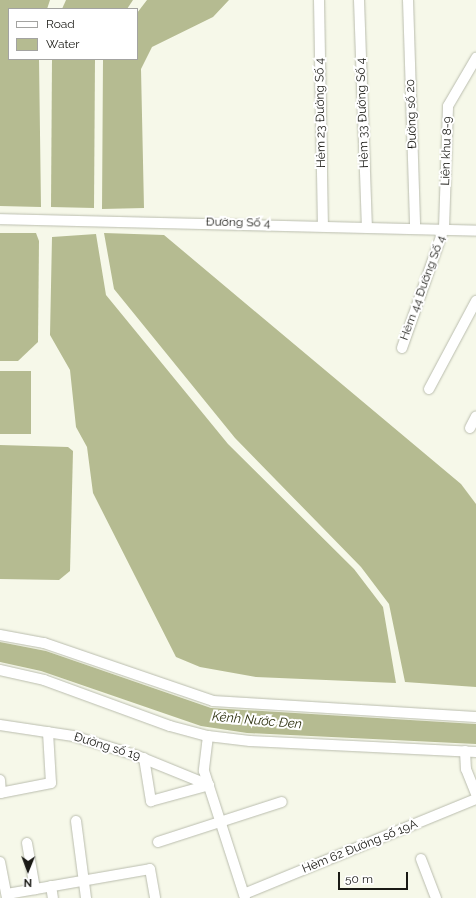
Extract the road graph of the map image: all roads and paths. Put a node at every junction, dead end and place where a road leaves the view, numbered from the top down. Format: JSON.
{"nodes":[{"id":1,"x":319,"y":0,"type":"edge"},
{"id":2,"x":359,"y":0,"type":"edge"},
{"id":3,"x":408,"y":0,"type":"edge"},
{"id":4,"x":476,"y":58,"type":"edge"},
{"id":5,"x":0,"y":219,"type":"edge"},
{"id":6,"x":323,"y":225,"type":"junction"},
{"id":7,"x":367,"y":226,"type":"junction"},
{"id":8,"x":415,"y":227,"type":"junction"},
{"id":9,"x":444,"y":228,"type":"junction"},
{"id":10,"x":476,"y":231,"type":"edge"},
{"id":11,"x":476,"y":301,"type":"edge"},
{"id":12,"x":402,"y":348,"type":"dead end"},
{"id":13,"x":429,"y":389,"type":"dead end"},
{"id":14,"x":476,"y":416,"type":"edge"},
{"id":15,"x":470,"y":428,"type":"dead end"},
{"id":16,"x":0,"y":635,"type":"edge"},
{"id":17,"x":0,"y":670,"type":"edge"},
{"id":18,"x":476,"y":717,"type":"edge"},
{"id":19,"x":0,"y":725,"type":"edge"},
{"id":20,"x":48,"y":732,"type":"junction"},
{"id":21,"x":208,"y":736,"type":"junction"},
{"id":22,"x":465,"y":751,"type":"junction"},
{"id":23,"x":476,"y":752,"type":"edge"},
{"id":24,"x":144,"y":758,"type":"junction"},
{"id":25,"x":0,"y":780,"type":"edge"},
{"id":26,"x":209,"y":785,"type":"junction"},
{"id":27,"x":0,"y":793,"type":"edge"},
{"id":28,"x":476,"y":794,"type":"edge"},
{"id":29,"x":476,"y":799,"type":"edge"},
{"id":30,"x":282,"y":802,"type":"dead end"},
{"id":31,"x":76,"y":821,"type":"dead end"},
{"id":32,"x":221,"y":824,"type":"junction"},
{"id":33,"x":158,"y":842,"type":"dead end"},
{"id":34,"x":27,"y":843,"type":"dead end"},
{"id":35,"x":422,"y":859,"type":"dead end"},
{"id":36,"x":0,"y":862,"type":"edge"},
{"id":37,"x":82,"y":880,"type":"junction"},
{"id":38,"x":51,"y":886,"type":"junction"},
{"id":39,"x":35,"y":889,"type":"junction"},
{"id":40,"x":7,"y":896,"type":"edge"},
{"id":41,"x":245,"y":896,"type":"edge"},
{"id":42,"x":53,"y":898,"type":"edge"},
{"id":43,"x":86,"y":898,"type":"edge"},
{"id":44,"x":155,"y":898,"type":"edge"},
{"id":45,"x":436,"y":898,"type":"edge"}],
"edges":[{"from":1,"to":6,"type":"street","name":"Hẻm 23 Đường Số 4"},
{"from":2,"to":7,"type":"street","name":"Hẻm 33 Đường Số 4"},
{"from":3,"to":8,"type":"street","name":"Đường số 20"},
{"from":4,"to":9,"type":"street","name":"Liên khu 8-9"},
{"from":5,"to":6,"type":"street","name":"Đường Số 4"},
{"from":6,"to":7,"type":"street","name":"Đường Số 4"},
{"from":7,"to":8,"type":"street","name":"Đường Số 4"},
{"from":8,"to":9,"type":"street","name":"Đường Số 4"},
{"from":9,"to":10,"type":"street","name":"Đường Số 4"},
{"from":9,"to":12,"type":"street","name":"Hẻm 44 Đường Số 4"},
{"from":11,"to":13,"type":"street"},
{"from":14,"to":15,"type":"street"},
{"from":16,"to":18,"type":"street"},
{"from":17,"to":21,"type":"street"},
{"from":19,"to":20,"type":"street","name":"Đường số 19"},
{"from":20,"to":24,"type":"street","name":"Đường số 19"},
{"from":20,"to":27,"type":"street"},
{"from":21,"to":22,"type":"street"},
{"from":21,"to":26,"type":"street"},
{"from":22,"to":23,"type":"street"},
{"from":22,"to":28,"type":"street"},
{"from":24,"to":26,"type":"street","name":"Đường số 19"},
{"from":24,"to":26,"type":"street"},
{"from":25,"to":27,"type":"street"},
{"from":26,"to":32,"type":"street"},
{"from":29,"to":41,"type":"street","name":"Hẻm 62 Đường số 19A"},
{"from":30,"to":32,"type":"street"},
{"from":31,"to":37,"type":"street"},
{"from":32,"to":33,"type":"street"},
{"from":32,"to":41,"type":"street"},
{"from":34,"to":39,"type":"street"},
{"from":35,"to":45,"type":"street"},
{"from":36,"to":40,"type":"street"},
{"from":37,"to":38,"type":"street"},
{"from":37,"to":43,"type":"street"},
{"from":37,"to":44,"type":"street"},
{"from":38,"to":39,"type":"street"},
{"from":38,"to":42,"type":"street"},
{"from":39,"to":40,"type":"street"}]}
